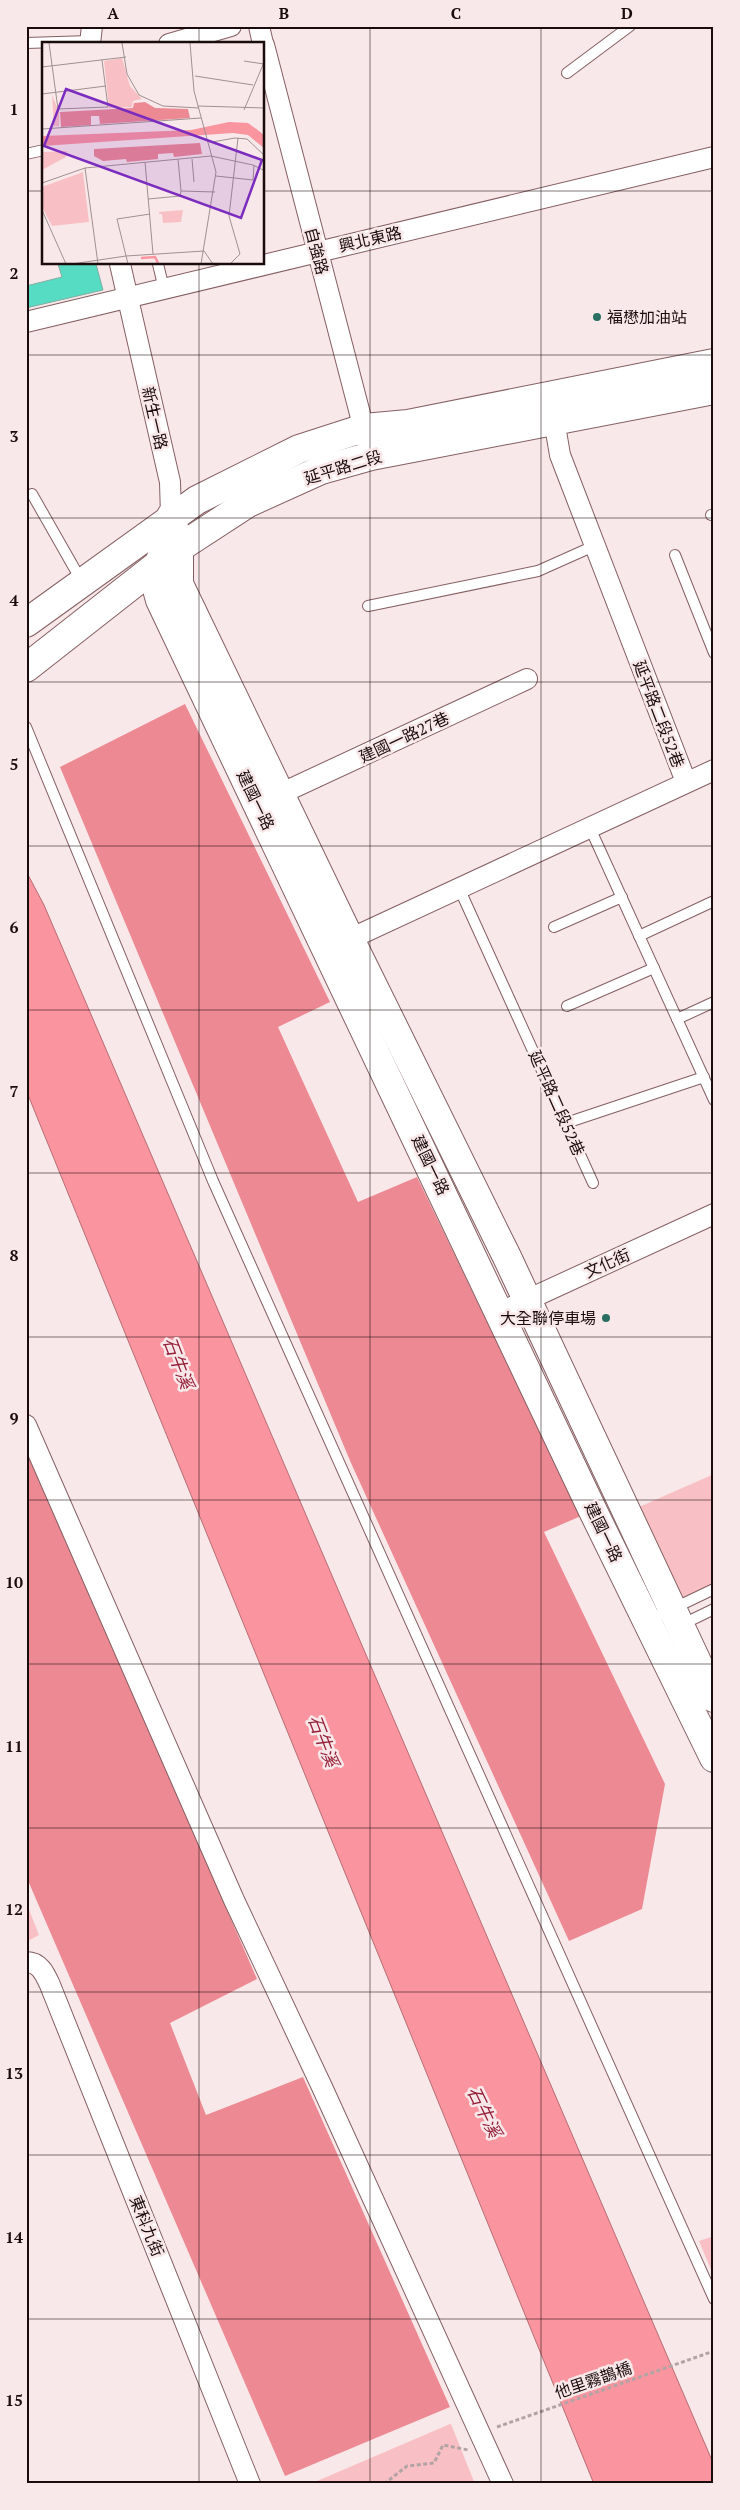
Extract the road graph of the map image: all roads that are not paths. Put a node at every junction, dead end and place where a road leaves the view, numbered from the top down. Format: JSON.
{"nodes":[{"id":1,"x":231,"y":26,"type":"edge"},
{"id":2,"x":259,"y":26,"type":"edge"},
{"id":3,"x":630,"y":26,"type":"edge"},
{"id":4,"x":90,"y":37,"type":"edge"},
{"id":5,"x":176,"y":42,"type":"edge"},
{"id":6,"x":263,"y":42,"type":"edge"},
{"id":7,"x":26,"y":43,"type":"edge"},
{"id":8,"x":265,"y":49,"type":"edge"},
{"id":9,"x":567,"y":73,"type":"dead end"},
{"id":10,"x":42,"y":150,"type":"edge"},
{"id":11,"x":26,"y":154,"type":"edge"},
{"id":12,"x":714,"y":157,"type":"edge"},
{"id":13,"x":318,"y":251,"type":"junction"},
{"id":14,"x":265,"y":264,"type":"edge"},
{"id":15,"x":120,"y":265,"type":"edge"},
{"id":16,"x":158,"y":265,"type":"edge"},
{"id":17,"x":261,"y":265,"type":"edge"},
{"id":18,"x":164,"y":289,"type":"junction"},
{"id":19,"x":129,"y":298,"type":"junction"},
{"id":20,"x":26,"y":322,"type":"edge"},
{"id":21,"x":714,"y":363,"type":"edge"},
{"id":22,"x":714,"y":390,"type":"edge"},
{"id":23,"x":552,"y":409,"type":"junction"},
{"id":24,"x":364,"y":428,"type":"junction"},
{"id":25,"x":371,"y":456,"type":"junction"},
{"id":26,"x":32,"y":494,"type":"dead end"},
{"id":27,"x":171,"y":516,"type":"junction"},
{"id":28,"x":594,"y":546,"type":"junction"},
{"id":29,"x":179,"y":548,"type":"junction"},
{"id":30,"x":675,"y":555,"type":"dead end"},
{"id":31,"x":152,"y":571,"type":"junction"},
{"id":32,"x":82,"y":581,"type":"junction"},
{"id":33,"x":368,"y":606,"type":"dead end"},
{"id":34,"x":26,"y":623,"type":"edge"},
{"id":35,"x":714,"y":653,"type":"edge"},
{"id":36,"x":26,"y":668,"type":"edge"},
{"id":37,"x":527,"y":679,"type":"dead end"},
{"id":38,"x":26,"y":727,"type":"edge"},
{"id":39,"x":714,"y":770,"type":"edge"},
{"id":40,"x":686,"y":782,"type":"junction"},
{"id":41,"x":280,"y":794,"type":"junction"},
{"id":42,"x":590,"y":828,"type":"junction"},
{"id":43,"x":459,"y":888,"type":"junction"},
{"id":44,"x":622,"y":897,"type":"junction"},
{"id":45,"x":714,"y":901,"type":"edge"},
{"id":46,"x":554,"y":927,"type":"dead end"},
{"id":47,"x":639,"y":936,"type":"junction"},
{"id":48,"x":339,"y":944,"type":"junction"},
{"id":49,"x":654,"y":968,"type":"junction"},
{"id":50,"x":714,"y":1002,"type":"edge"},
{"id":51,"x":567,"y":1006,"type":"dead end"},
{"id":52,"x":677,"y":1019,"type":"junction"},
{"id":53,"x":704,"y":1077,"type":"junction"},
{"id":54,"x":714,"y":1100,"type":"edge"},
{"id":55,"x":566,"y":1123,"type":"junction"},
{"id":56,"x":593,"y":1183,"type":"dead end"},
{"id":57,"x":714,"y":1214,"type":"edge"},
{"id":58,"x":526,"y":1300,"type":"junction"},
{"id":59,"x":501,"y":1312,"type":"junction"},
{"id":60,"x":26,"y":1425,"type":"edge"},
{"id":61,"x":714,"y":1589,"type":"edge"},
{"id":62,"x":714,"y":1609,"type":"edge"},
{"id":63,"x":676,"y":1617,"type":"junction"},
{"id":64,"x":647,"y":1621,"type":"junction"},
{"id":65,"x":714,"y":1698,"type":"edge"},
{"id":66,"x":714,"y":1758,"type":"edge"},
{"id":67,"x":34,"y":1965,"type":"edge"},
{"id":68,"x":714,"y":2299,"type":"edge"},
{"id":69,"x":250,"y":2484,"type":"edge"},
{"id":70,"x":502,"y":2484,"type":"edge"}],
"edges":[{"from":1,"to":5,"type":"street"},
{"from":2,"to":6,"type":"street","name":"自強路"},
{"from":3,"to":9,"type":"lane"},
{"from":4,"to":7,"type":"lane"},
{"from":8,"to":13,"type":"street","name":"自強路"},
{"from":10,"to":11,"type":"lane"},
{"from":12,"to":13,"type":"street","name":"興北東路"},
{"from":13,"to":14,"type":"street","name":"興北東路"},
{"from":13,"to":24,"type":"street","name":"自強路"},
{"from":15,"to":19,"type":"street","name":"新生一路"},
{"from":16,"to":18,"type":"lane"},
{"from":17,"to":18,"type":"street","name":"興北東路"},
{"from":18,"to":19,"type":"street","name":"興北東路"},
{"from":19,"to":20,"type":"street","name":"興北東路"},
{"from":19,"to":27,"type":"street","name":"新生一路"},
{"from":21,"to":23,"type":"street","name":"延平路二段"},
{"from":22,"to":23,"type":"street","name":"延平路二段"},
{"from":23,"to":24,"type":"street","name":"延平路二段"},
{"from":23,"to":25,"type":"street","name":"延平路二段"},
{"from":23,"to":28,"type":"street","name":"延平路二段52巷"},
{"from":24,"to":25,"type":"street","name":"自強路"},
{"from":24,"to":27,"type":"street","name":"延平路二段"},
{"from":25,"to":29,"type":"street","name":"延平路二段"},
{"from":26,"to":32,"type":"lane"},
{"from":27,"to":29,"type":"street","name":"建國一路"},
{"from":27,"to":31,"type":"street","name":"新生一路"},
{"from":27,"to":32,"type":"street","name":"延平路二段"},
{"from":28,"to":33,"type":"lane"},
{"from":28,"to":40,"type":"street","name":"延平路二段52巷"},
{"from":29,"to":31,"type":"street","name":"延平路二段"},
{"from":29,"to":41,"type":"street","name":"建國一路"},
{"from":30,"to":35,"type":"lane"},
{"from":31,"to":36,"type":"street","name":"延平路二段"},
{"from":31,"to":48,"type":"street","name":"建國一路"},
{"from":32,"to":34,"type":"street","name":"延平路二段"},
{"from":37,"to":41,"type":"street","name":"建國一路27巷"},
{"from":38,"to":68,"type":"lane"},
{"from":39,"to":40,"type":"street"},
{"from":40,"to":42,"type":"street","name":"延平路二段52巷"},
{"from":41,"to":48,"type":"street","name":"建國一路"},
{"from":42,"to":43,"type":"street","name":"延平路二段52巷"},
{"from":42,"to":44,"type":"lane"},
{"from":43,"to":48,"type":"street","name":"延平路二段52巷"},
{"from":43,"to":55,"type":"lane","name":"延平路二段52巷"},
{"from":44,"to":46,"type":"lane"},
{"from":44,"to":47,"type":"lane"},
{"from":45,"to":47,"type":"lane"},
{"from":47,"to":49,"type":"lane"},
{"from":48,"to":58,"type":"street","name":"建國一路"},
{"from":48,"to":59,"type":"street","name":"建國一路"},
{"from":49,"to":51,"type":"lane"},
{"from":49,"to":52,"type":"lane"},
{"from":50,"to":52,"type":"lane"},
{"from":52,"to":53,"type":"lane"},
{"from":53,"to":54,"type":"lane"},
{"from":53,"to":55,"type":"lane"},
{"from":55,"to":56,"type":"lane","name":"延平路二段52巷"},
{"from":57,"to":58,"type":"street","name":"文化街"},
{"from":58,"to":59,"type":"street","name":"文化街"},
{"from":58,"to":63,"type":"street","name":"建國一路"},
{"from":59,"to":64,"type":"street","name":"建國一路"},
{"from":60,"to":70,"type":"street"},
{"from":61,"to":63,"type":"lane"},
{"from":62,"to":63,"type":"lane"},
{"from":63,"to":64,"type":"lane"},
{"from":63,"to":65,"type":"street","name":"建國一路"},
{"from":64,"to":66,"type":"street","name":"建國一路"},
{"from":67,"to":69,"type":"street","name":"東科九街"}]}
